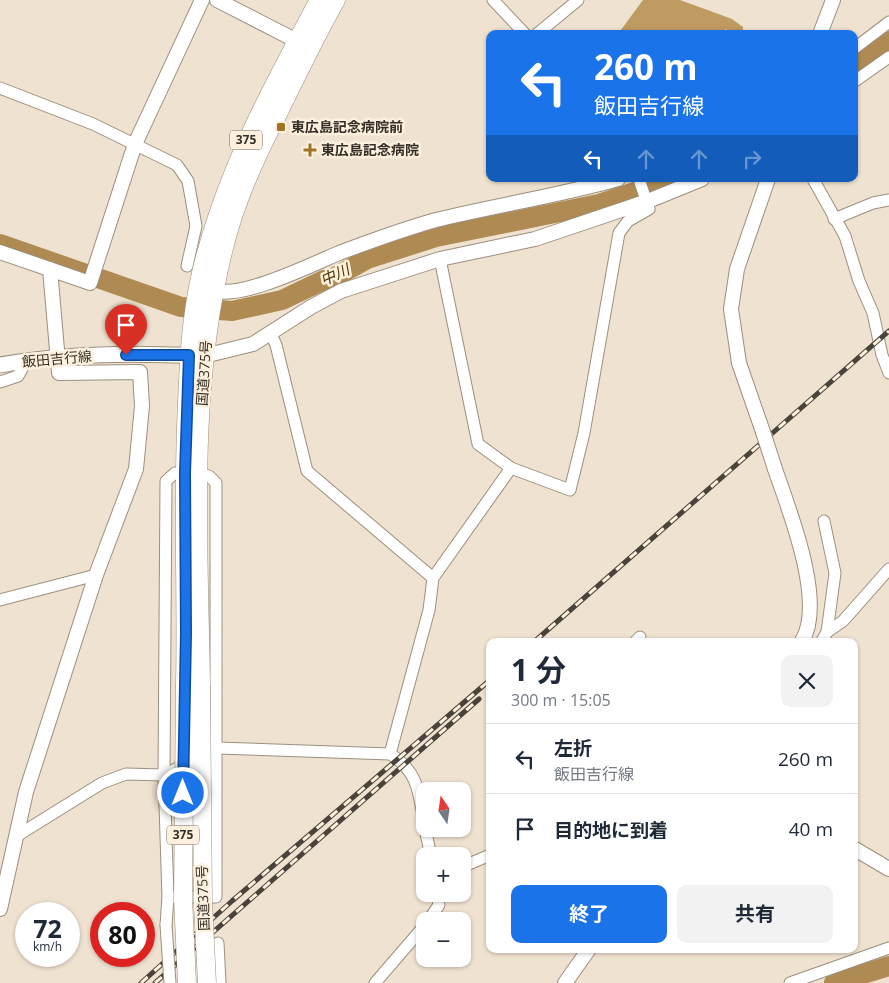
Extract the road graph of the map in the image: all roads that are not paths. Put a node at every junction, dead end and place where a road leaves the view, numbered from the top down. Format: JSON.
{"nodes":[{"id":1,"x":202,"y":0,"type":"edge"},
{"id":2,"x":217,"y":0,"type":"edge"},
{"id":3,"x":319,"y":0,"type":"edge"},
{"id":4,"x":336,"y":0,"type":"edge"},
{"id":5,"x":493,"y":0,"type":"edge"},
{"id":6,"x":578,"y":0,"type":"edge"},
{"id":7,"x":833,"y":0,"type":"edge"},
{"id":8,"x":889,"y":22,"type":"edge"},
{"id":9,"x":521,"y":30,"type":"edge"},
{"id":10,"x":542,"y":30,"type":"edge"},
{"id":11,"x":822,"y":30,"type":"edge"},
{"id":12,"x":297,"y":41,"type":"junction"},
{"id":13,"x":858,"y":46,"type":"edge"},
{"id":14,"x":889,"y":57,"type":"edge"},
{"id":15,"x":858,"y":79,"type":"edge"},
{"id":16,"x":0,"y":88,"type":"edge"},
{"id":17,"x":135,"y":144,"type":"junction"},
{"id":18,"x":608,"y":182,"type":"edge"},
{"id":19,"x":640,"y":182,"type":"edge"},
{"id":20,"x":693,"y":182,"type":"edge"},
{"id":21,"x":767,"y":182,"type":"edge"},
{"id":22,"x":815,"y":182,"type":"edge"},
{"id":23,"x":646,"y":198,"type":"junction"},
{"id":24,"x":889,"y":200,"type":"edge"},
{"id":25,"x":834,"y":219,"type":"junction"},
{"id":26,"x":199,"y":249,"type":"junction"},
{"id":27,"x":0,"y":252,"type":"edge"},
{"id":28,"x":440,"y":259,"type":"junction"},
{"id":29,"x":187,"y":266,"type":"dead end"},
{"id":30,"x":50,"y":269,"type":"junction"},
{"id":31,"x":209,"y":291,"type":"junction"},
{"id":32,"x":271,"y":334,"type":"junction"},
{"id":33,"x":197,"y":356,"type":"junction"},
{"id":34,"x":57,"y":357,"type":"junction"},
{"id":35,"x":27,"y":360,"type":"junction"},
{"id":36,"x":0,"y":365,"type":"edge"},
{"id":37,"x":889,"y":373,"type":"edge"},
{"id":38,"x":0,"y":382,"type":"edge"},
{"id":39,"x":511,"y":468,"type":"junction"},
{"id":40,"x":192,"y":473,"type":"junction"},
{"id":41,"x":824,"y":521,"type":"dead end"},
{"id":42,"x":888,"y":571,"type":"edge"},
{"id":43,"x":96,"y":574,"type":"junction"},
{"id":44,"x":433,"y":578,"type":"junction"},
{"id":45,"x":0,"y":600,"type":"edge"},
{"id":46,"x":824,"y":637,"type":"edge"},
{"id":47,"x":804,"y":638,"type":"edge"},
{"id":48,"x":193,"y":686,"type":"junction"},
{"id":49,"x":217,"y":748,"type":"junction"},
{"id":50,"x":390,"y":754,"type":"junction"},
{"id":51,"x":164,"y":775,"type":"junction"},
{"id":52,"x":416,"y":782,"type":"edge"},
{"id":53,"x":15,"y":837,"type":"junction"},
{"id":54,"x":858,"y":850,"type":"edge"},
{"id":55,"x":486,"y":857,"type":"edge"},
{"id":56,"x":471,"y":863,"type":"edge"},
{"id":57,"x":889,"y":869,"type":"edge"},
{"id":58,"x":168,"y":897,"type":"junction"},
{"id":59,"x":0,"y":909,"type":"edge"},
{"id":60,"x":416,"y":936,"type":"edge"},
{"id":61,"x":218,"y":943,"type":"dead end"},
{"id":62,"x":889,"y":948,"type":"edge"},
{"id":63,"x":586,"y":953,"type":"edge"},
{"id":64,"x":170,"y":983,"type":"edge"},
{"id":65,"x":187,"y":983,"type":"edge"},
{"id":66,"x":207,"y":983,"type":"edge"},
{"id":67,"x":220,"y":983,"type":"edge"},
{"id":68,"x":375,"y":983,"type":"edge"},
{"id":69,"x":565,"y":983,"type":"edge"},
{"id":70,"x":790,"y":983,"type":"edge"}],
"edges":[{"from":1,"to":17,"type":"street"},
{"from":2,"to":12,"type":"street"},
{"from":3,"to":12,"type":"highway","name":"国道375号","number":"375"},
{"from":4,"to":31,"type":"highway","name":"国道375号","number":"375"},
{"from":5,"to":9,"type":"street"},
{"from":6,"to":10,"type":"street"},
{"from":7,"to":11,"type":"street"},
{"from":8,"to":13,"type":"street"},
{"from":12,"to":26,"type":"highway","name":"国道375号","number":"375"},
{"from":14,"to":15,"type":"street"},
{"from":16,"to":17,"type":"street"},
{"from":17,"to":26,"type":"street"},
{"from":17,"to":30,"type":"street"},
{"from":18,"to":31,"type":"street"},
{"from":19,"to":23,"type":"street"},
{"from":20,"to":23,"type":"street"},
{"from":21,"to":47,"type":"street","bridge":true},
{"from":22,"to":25,"type":"street"},
{"from":23,"to":28,"type":"street"},
{"from":23,"to":39,"type":"street"},
{"from":24,"to":25,"type":"street"},
{"from":25,"to":37,"type":"street"},
{"from":26,"to":29,"type":"street"},
{"from":26,"to":31,"type":"highway","name":"国道375号","number":"375"},
{"from":27,"to":30,"type":"street"},
{"from":28,"to":32,"type":"street"},
{"from":28,"to":39,"type":"street"},
{"from":30,"to":34,"type":"street"},
{"from":31,"to":33,"type":"highway","name":"国道375号","number":"375"},
{"from":32,"to":33,"type":"street"},
{"from":32,"to":44,"type":"street"},
{"from":33,"to":34,"type":"main road","name":"飯田吉行線"},
{"from":33,"to":40,"type":"highway","name":"国道375号","number":"375"},
{"from":34,"to":35,"type":"main road","name":"飯田吉行線"},
{"from":34,"to":43,"type":"street"},
{"from":35,"to":36,"type":"main road","name":"飯田吉行線"},
{"from":35,"to":38,"type":"street"},
{"from":39,"to":44,"type":"street"},
{"from":40,"to":48,"type":"highway","name":"国道375号","number":"375"},
{"from":40,"to":49,"type":"street"},
{"from":40,"to":51,"type":"street"},
{"from":41,"to":46,"type":"street"},
{"from":42,"to":46,"type":"street"},
{"from":43,"to":45,"type":"street"},
{"from":43,"to":53,"type":"street"},
{"from":44,"to":50,"type":"street"},
{"from":48,"to":65,"type":"highway","name":"国道375号","number":"375","bridge":true},
{"from":48,"to":66,"type":"highway","name":"国道375号","number":"375","bridge":true},
{"from":49,"to":50,"type":"street"},
{"from":49,"to":51,"type":"street"},
{"from":49,"to":58,"type":"street"},
{"from":50,"to":52,"type":"street"},
{"from":51,"to":53,"type":"street"},
{"from":51,"to":58,"type":"street"},
{"from":53,"to":59,"type":"street"},
{"from":54,"to":57,"type":"street"},
{"from":55,"to":56,"type":"street"},
{"from":58,"to":64,"type":"street","bridge":true},
{"from":60,"to":68,"type":"street"},
{"from":61,"to":67,"type":"street"},
{"from":62,"to":70,"type":"street"},
{"from":63,"to":69,"type":"street"}]}
